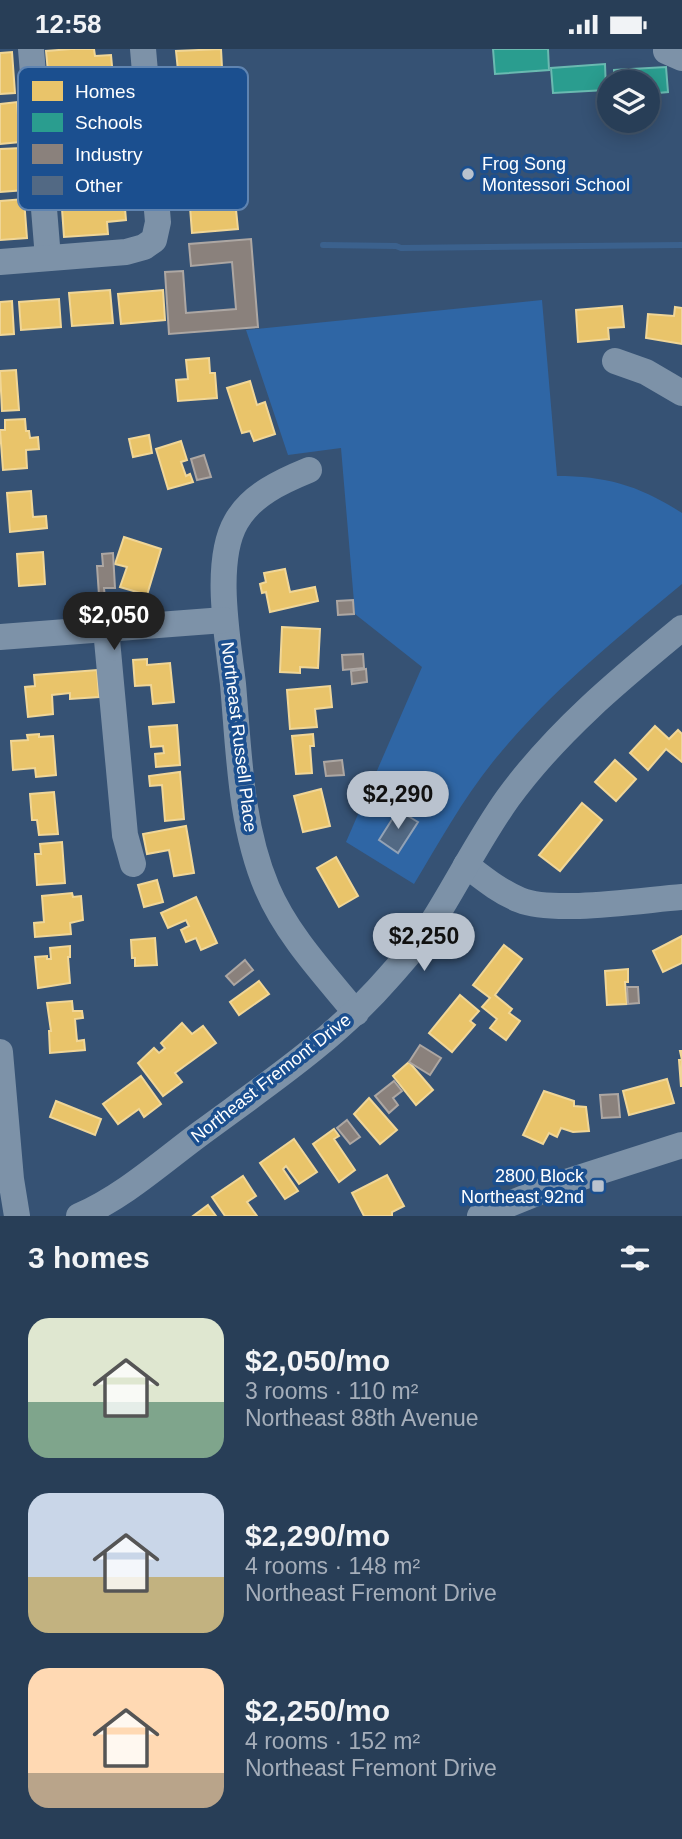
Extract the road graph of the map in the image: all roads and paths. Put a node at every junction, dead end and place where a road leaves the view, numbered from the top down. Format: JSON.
{"nodes":[{"id":1,"x":31,"y":49,"type":"edge"},
{"id":2,"x":143,"y":49,"type":"edge"},
{"id":3,"x":32,"y":67,"type":"edge"},
{"id":4,"x":145,"y":67,"type":"edge"},
{"id":5,"x":44,"y":210,"type":"edge"},
{"id":6,"x":157,"y":210,"type":"edge"},
{"id":7,"x":48,"y":258,"type":"junction"},
{"id":8,"x":0,"y":263,"type":"edge"},
{"id":9,"x":615,"y":361,"type":"dead end"},
{"id":10,"x":682,"y":393,"type":"edge"},
{"id":11,"x":309,"y":470,"type":"dead end"},
{"id":12,"x":224,"y":620,"type":"junction"},
{"id":13,"x":682,"y":628,"type":"edge"},
{"id":14,"x":106,"y":629,"type":"junction"},
{"id":15,"x":0,"y":637,"type":"edge"},
{"id":16,"x":133,"y":864,"type":"dead end"},
{"id":17,"x":466,"y":865,"type":"junction"},
{"id":18,"x":682,"y":897,"type":"edge"},
{"id":19,"x":356,"y":1013,"type":"junction"},
{"id":20,"x":0,"y":1052,"type":"edge"},
{"id":21,"x":682,"y":1145,"type":"edge"},
{"id":22,"x":17,"y":1216,"type":"edge"},
{"id":23,"x":79,"y":1216,"type":"edge"},
{"id":24,"x":480,"y":1216,"type":"edge"}],
"edges":[{"from":1,"to":3,"type":"street"},
{"from":2,"to":4,"type":"street"},
{"from":5,"to":7,"type":"street"},
{"from":6,"to":7,"type":"street"},
{"from":7,"to":8,"type":"street"},
{"from":9,"to":10,"type":"street"},
{"from":11,"to":12,"type":"street","name":"Northeast Russell Place"},
{"from":12,"to":14,"type":"street"},
{"from":12,"to":19,"type":"street","name":"Northeast Russell Place"},
{"from":13,"to":17,"type":"street","name":"Northeast Fremont Drive"},
{"from":14,"to":15,"type":"street"},
{"from":14,"to":16,"type":"street"},
{"from":17,"to":18,"type":"street"},
{"from":17,"to":19,"type":"street","name":"Northeast Fremont Drive"},
{"from":19,"to":23,"type":"street","name":"Northeast Fremont Drive"},
{"from":20,"to":22,"type":"street"},
{"from":21,"to":24,"type":"street"}]}
